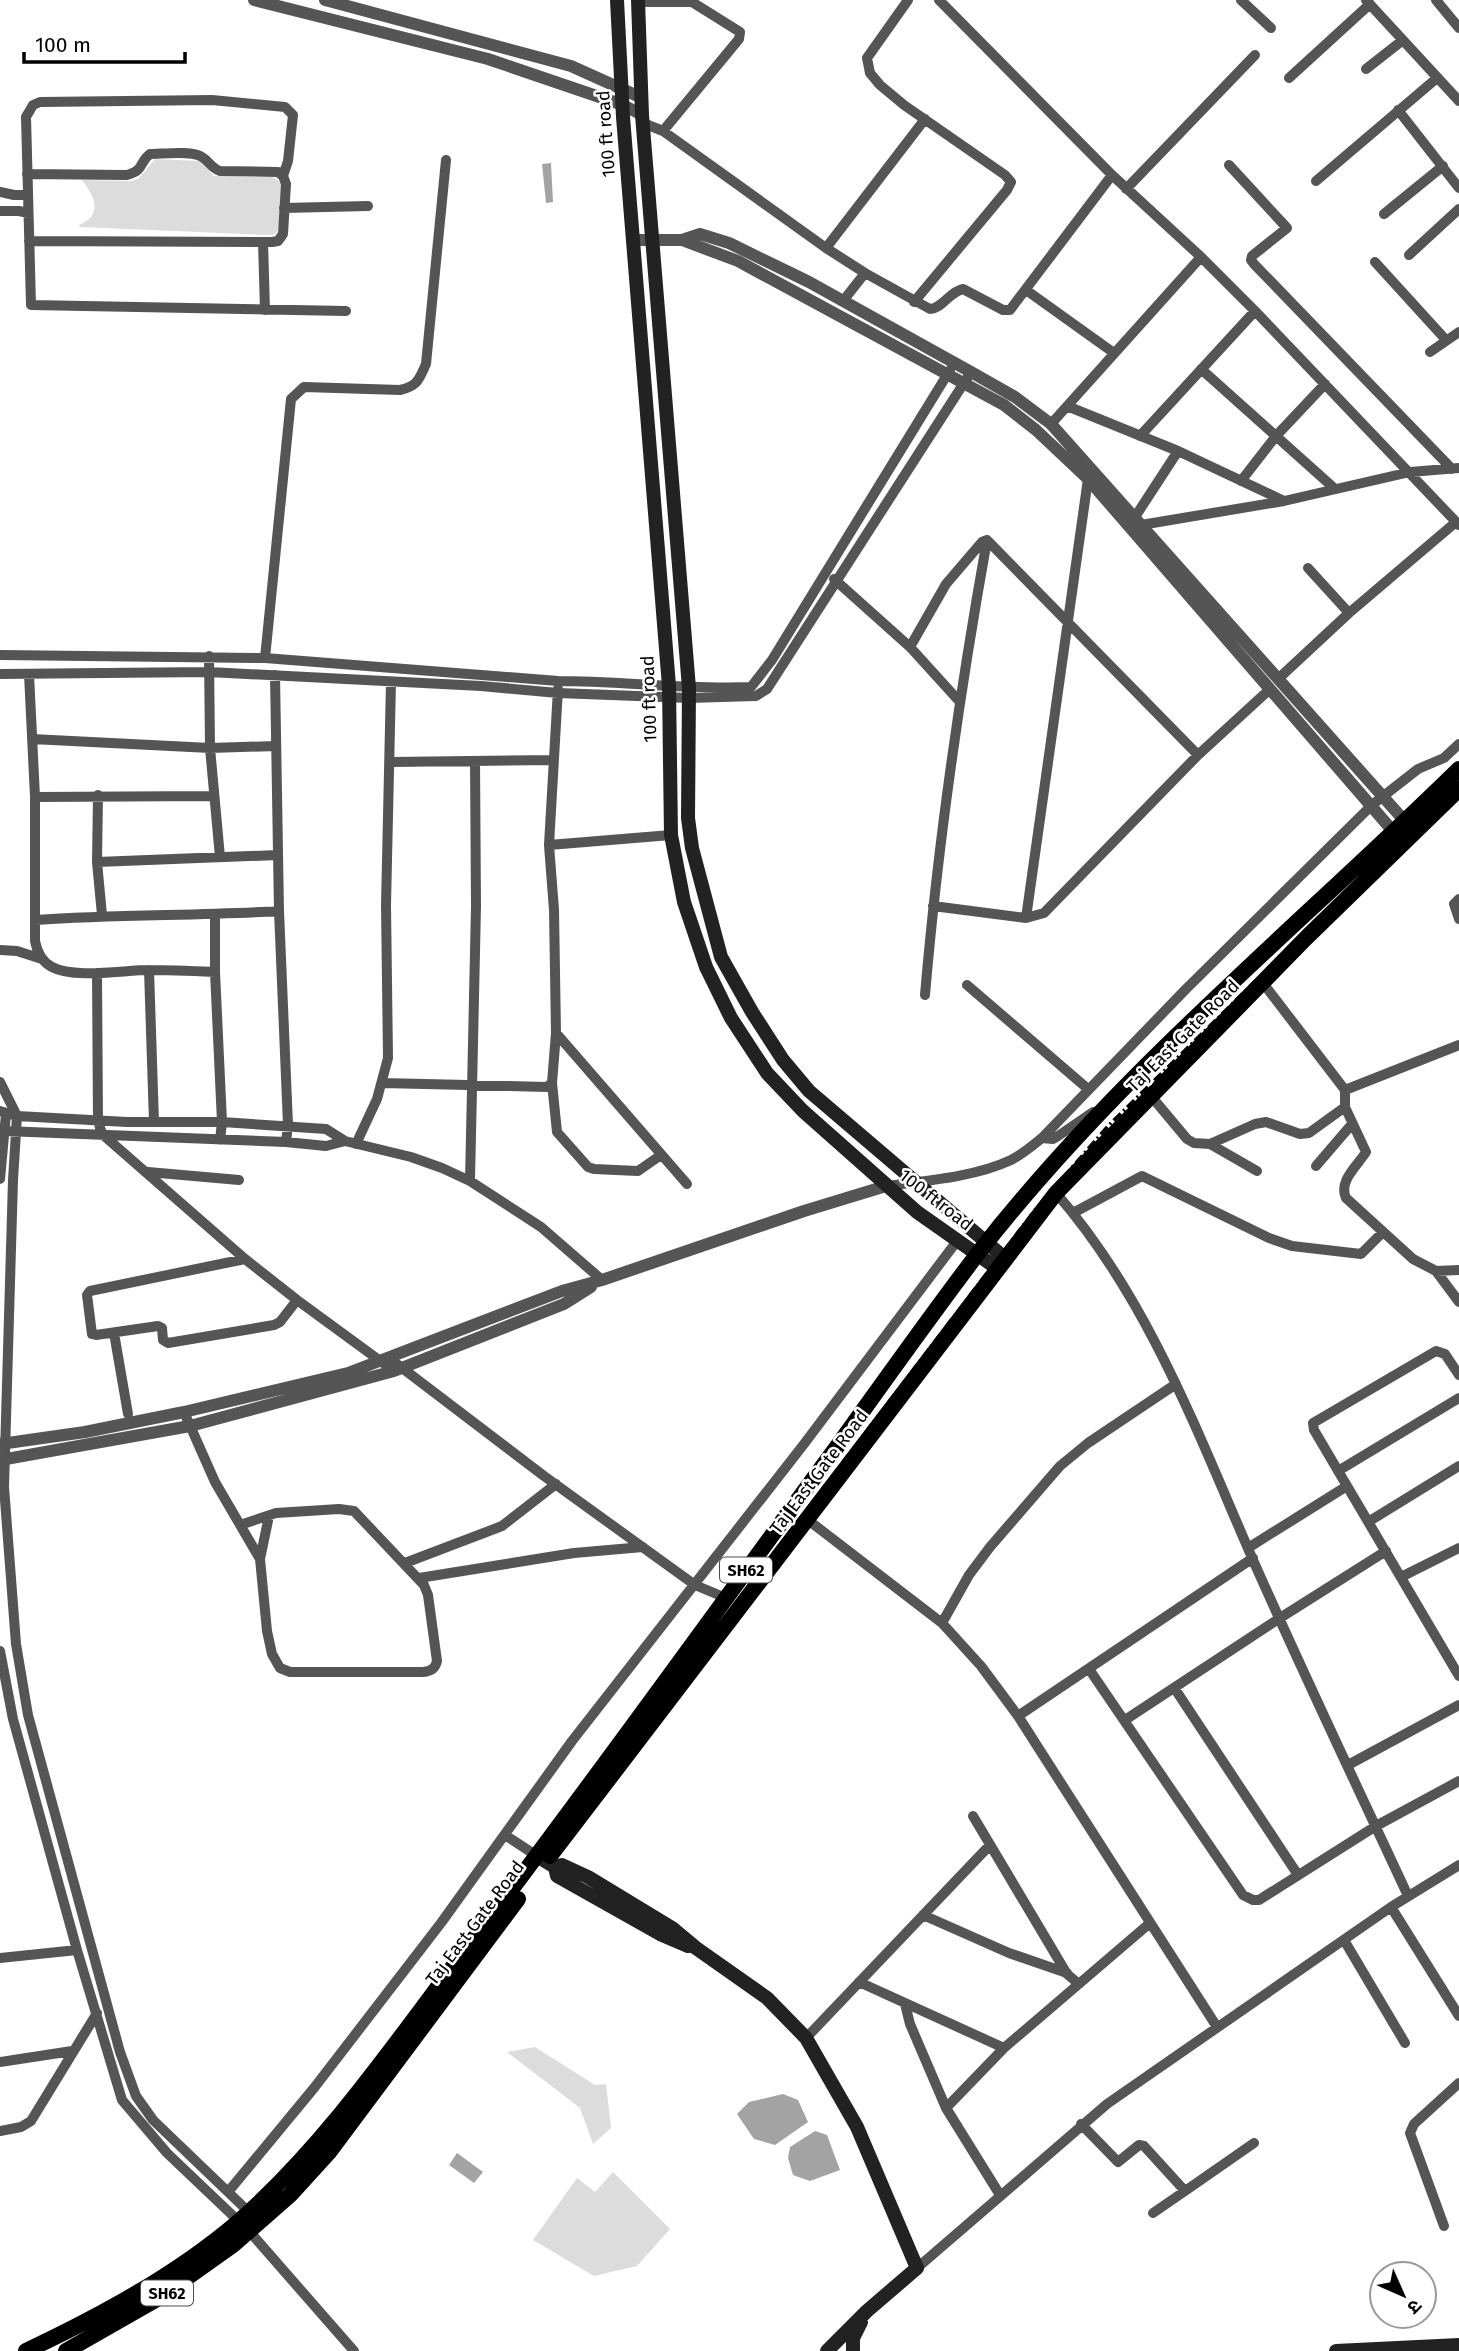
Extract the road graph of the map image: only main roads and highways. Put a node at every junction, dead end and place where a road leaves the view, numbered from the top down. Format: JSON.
{"nodes":[{"id":1,"x":617,"y":0,"type":"edge"},
{"id":2,"x":638,"y":1,"type":"edge"},
{"id":3,"x":1459,"y":769,"type":"edge"},
{"id":4,"x":1459,"y":789,"type":"edge"},
{"id":5,"x":1404,"y":832,"type":"junction"},
{"id":6,"x":982,"y":1248,"type":"junction"},
{"id":7,"x":1002,"y":1264,"type":"junction"},
{"id":8,"x":546,"y":1862,"type":"junction"},
{"id":9,"x":249,"y":2222,"type":"junction"},
{"id":10,"x":867,"y":2311,"type":"junction"},
{"id":11,"x":1459,"y":2345,"type":"edge"},
{"id":12,"x":26,"y":2351,"type":"edge"},
{"id":13,"x":66,"y":2351,"type":"edge"},
{"id":14,"x":827,"y":2351,"type":"edge"},
{"id":15,"x":853,"y":2351,"type":"edge"},
{"id":16,"x":1336,"y":2351,"type":"edge"}],
"edges":[{"from":1,"to":6,"type":"main road","name":"100 ft road"},
{"from":2,"to":6,"type":"main road","name":"100 ft road"},
{"from":3,"to":5,"type":"main road","number":"SH62"},
{"from":4,"to":5,"type":"main road","name":"Taj East Gate Road","number":"SH62"},
{"from":5,"to":6,"type":"main road","number":"SH62"},
{"from":5,"to":7,"type":"main road","name":"Taj East Gate Road","number":"SH62"},
{"from":6,"to":7,"type":"main road","name":"100 ft road"},
{"from":6,"to":8,"type":"main road","number":"SH62"},
{"from":7,"to":8,"type":"main road","name":"Taj East Gate Road","number":"SH62"},
{"from":8,"to":9,"type":"main road","number":"SH62"},
{"from":8,"to":10,"type":"main road"},
{"from":9,"to":12,"type":"main road","number":"SH62"},
{"from":9,"to":13,"type":"main road","name":"SH62","number":"SH62"},
{"from":10,"to":14,"type":"main road"},
{"from":10,"to":15,"type":"main road"},
{"from":11,"to":16,"type":"main road"}]}
